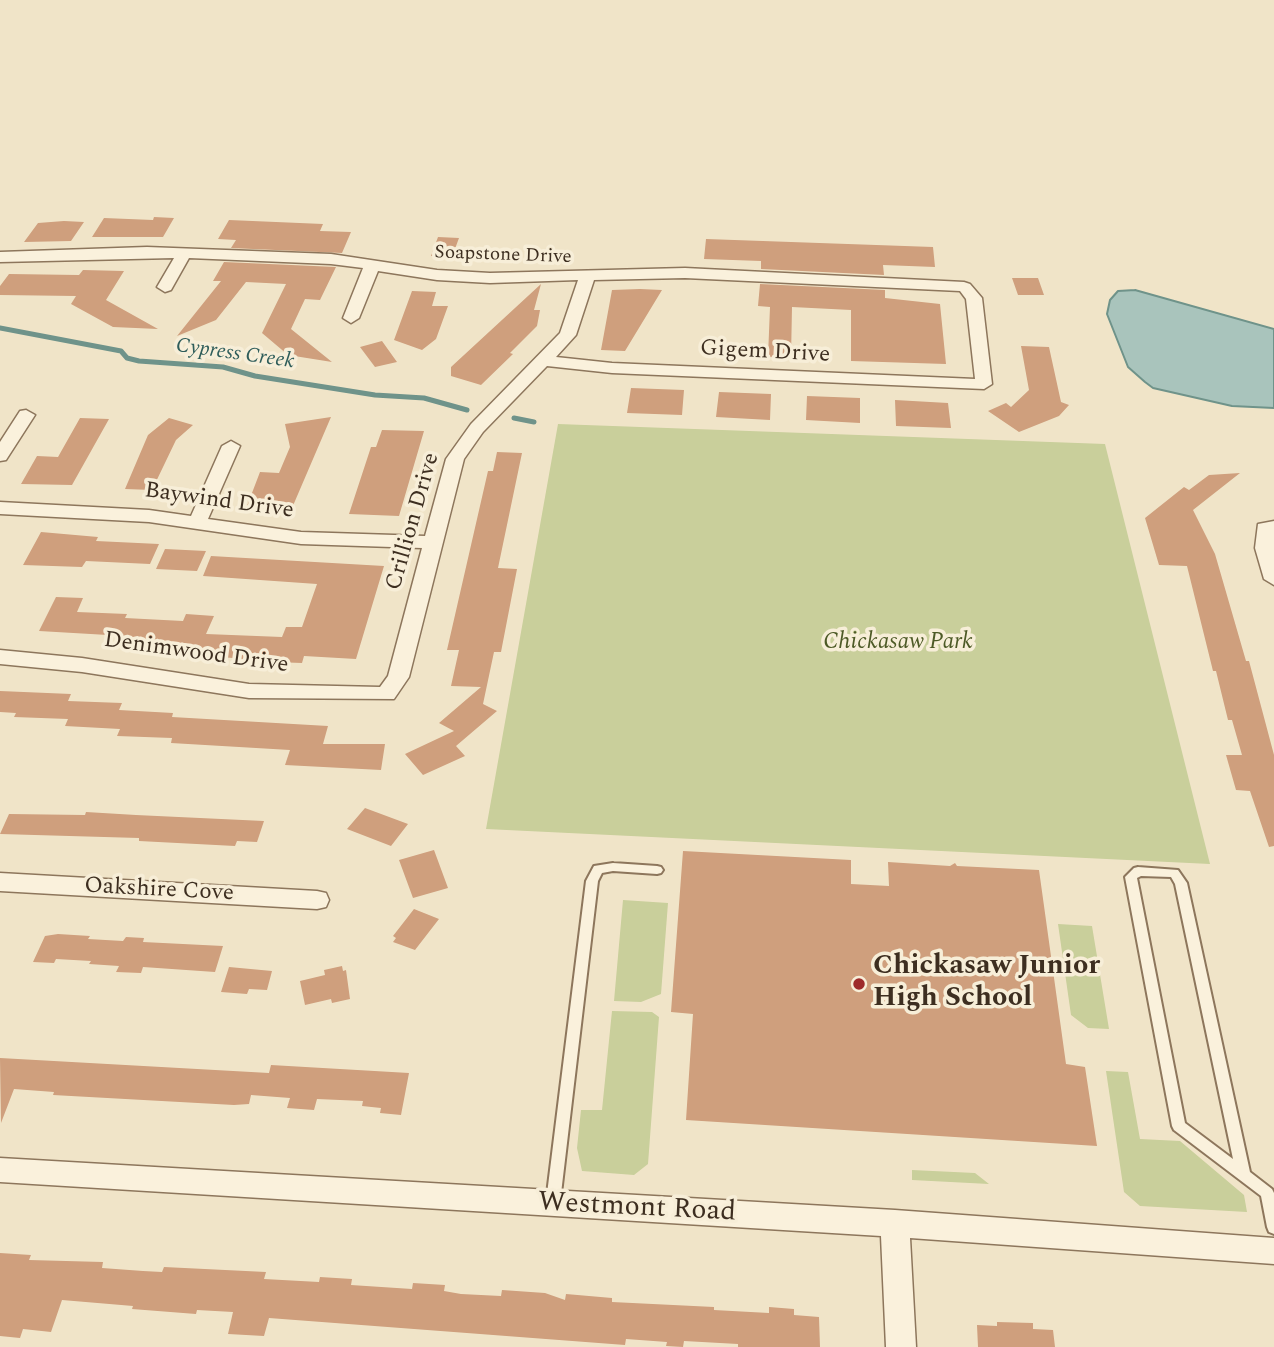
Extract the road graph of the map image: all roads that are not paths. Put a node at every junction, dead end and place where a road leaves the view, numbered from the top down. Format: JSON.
{"nodes":[{"id":1,"x":184,"y":254,"type":"junction"},
{"id":2,"x":0,"y":257,"type":"edge"},
{"id":3,"x":373,"y":264,"type":"junction"},
{"id":4,"x":587,"y":277,"type":"junction"},
{"id":5,"x":165,"y":286,"type":"dead end"},
{"id":6,"x":351,"y":318,"type":"dead end"},
{"id":7,"x":545,"y":361,"type":"junction"},
{"id":8,"x":984,"y":384,"type":"joint"},
{"id":9,"x":26,"y":415,"type":"dead end"},
{"id":10,"x":231,"y":446,"type":"dead end"},
{"id":11,"x":0,"y":456,"type":"edge"},
{"id":12,"x":0,"y":508,"type":"edge"},
{"id":13,"x":197,"y":523,"type":"junction"},
{"id":14,"x":1270,"y":528,"type":"edge"},
{"id":15,"x":433,"y":542,"type":"junction"},
{"id":16,"x":1274,"y":579,"type":"edge"},
{"id":17,"x":0,"y":657,"type":"edge"},
{"id":18,"x":386,"y":694,"type":"joint"},
{"id":19,"x":657,"y":870,"type":"dead end"},
{"id":20,"x":0,"y":882,"type":"edge"},
{"id":21,"x":317,"y":900,"type":"dead end"},
{"id":22,"x":0,"y":1170,"type":"edge"},
{"id":23,"x":1243,"y":1172,"type":"junction"},
{"id":24,"x":552,"y":1204,"type":"junction"},
{"id":25,"x":895,"y":1223,"type":"junction"},
{"id":26,"x":1274,"y":1227,"type":"edge"},
{"id":27,"x":1274,"y":1251,"type":"edge"},
{"id":28,"x":901,"y":1347,"type":"edge"}],
"edges":[{"from":1,"to":2,"type":"street","name":"Soapstone Drive"},
{"from":1,"to":3,"type":"street","name":"Soapstone Drive"},
{"from":1,"to":5,"type":"street"},
{"from":3,"to":4,"type":"street","name":"Soapstone Drive"},
{"from":3,"to":6,"type":"street"},
{"from":4,"to":7,"type":"street","name":"Crillion Drive"},
{"from":4,"to":8,"type":"street","name":"Soapstone Drive"},
{"from":7,"to":8,"type":"street","name":"Gigem Drive"},
{"from":7,"to":15,"type":"street","name":"Crillion Drive"},
{"from":9,"to":11,"type":"street"},
{"from":10,"to":13,"type":"street"},
{"from":12,"to":13,"type":"street","name":"Baywind Drive"},
{"from":13,"to":15,"type":"street","name":"Baywind Drive"},
{"from":14,"to":16,"type":"street"},
{"from":15,"to":18,"type":"street","name":"Crillion Drive"},
{"from":17,"to":18,"type":"street","name":"Denimwood Drive"},
{"from":19,"to":24,"type":"lane"},
{"from":20,"to":21,"type":"street","name":"Oakshire Cove"},
{"from":22,"to":24,"type":"street","name":"Westmont Road"},
{"from":23,"to":23,"type":"lane"},
{"from":23,"to":26,"type":"lane"},
{"from":24,"to":25,"type":"street","name":"Westmont Road"},
{"from":25,"to":27,"type":"street","name":"Westmont Road"},
{"from":25,"to":28,"type":"street"}]}
